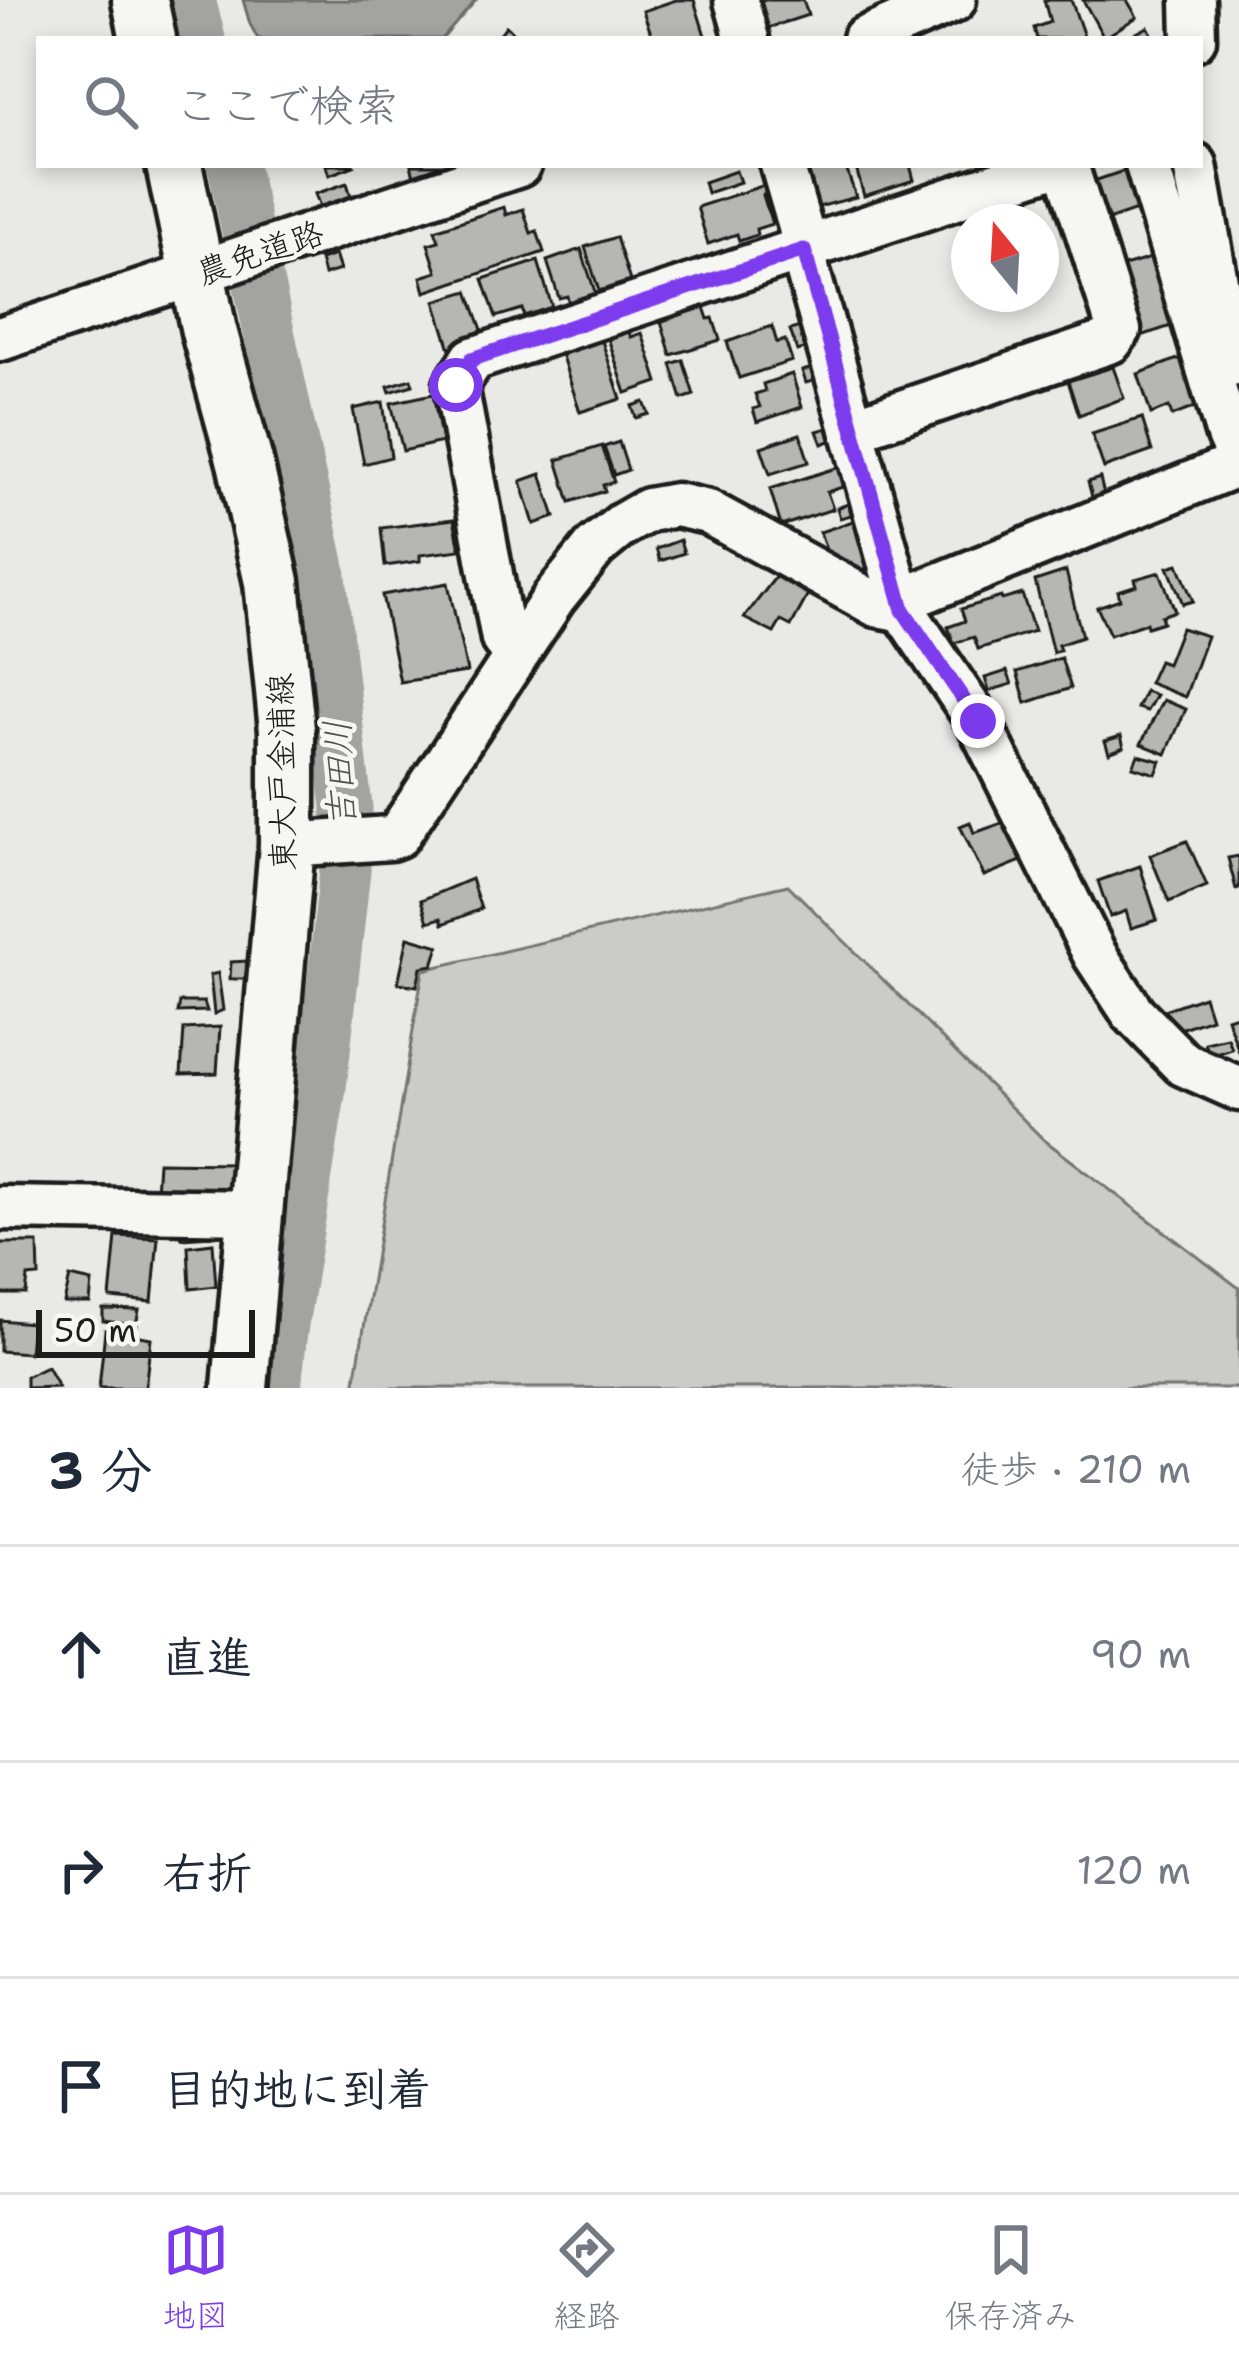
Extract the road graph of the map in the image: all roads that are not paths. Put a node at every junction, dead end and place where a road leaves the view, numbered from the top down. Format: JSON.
{"nodes":[{"id":1,"x":140,"y":0,"type":"edge"},
{"id":2,"x":736,"y":0,"type":"edge"},
{"id":3,"x":954,"y":0,"type":"edge"},
{"id":4,"x":1193,"y":0,"type":"edge"},
{"id":5,"x":147,"y":36,"type":"edge"},
{"id":6,"x":746,"y":36,"type":"edge"},
{"id":7,"x":871,"y":36,"type":"edge"},
{"id":8,"x":1194,"y":36,"type":"edge"},
{"id":9,"x":175,"y":168,"type":"edge"},
{"id":10,"x":510,"y":168,"type":"edge"},
{"id":11,"x":783,"y":168,"type":"edge"},
{"id":12,"x":1045,"y":168,"type":"edge"},
{"id":13,"x":1067,"y":168,"type":"edge"},
{"id":14,"x":1148,"y":168,"type":"edge"},
{"id":15,"x":1197,"y":168,"type":"edge"},
{"id":16,"x":804,"y":250,"type":"junction"},
{"id":17,"x":206,"y":271,"type":"junction"},
{"id":18,"x":0,"y":339,"type":"edge"},
{"id":19,"x":1239,"y":415,"type":"edge"},
{"id":20,"x":852,"y":429,"type":"junction"},
{"id":21,"x":1239,"y":459,"type":"edge"},
{"id":22,"x":901,"y":604,"type":"junction"},
{"id":23,"x":515,"y":654,"type":"junction"},
{"id":24,"x":295,"y":845,"type":"junction"},
{"id":25,"x":1239,"y":1089,"type":"edge"},
{"id":26,"x":0,"y":1208,"type":"edge"},
{"id":27,"x":255,"y":1212,"type":"junction"},
{"id":28,"x":240,"y":1388,"type":"edge"}],
"edges":[{"from":1,"to":5,"type":"main road"},
{"from":2,"to":6,"type":"street"},
{"from":3,"to":7,"type":"street"},
{"from":4,"to":8,"type":"street"},
{"from":9,"to":17,"type":"main road","name":"東大戸金浦線"},
{"from":10,"to":17,"type":"street","name":"農免道路"},
{"from":11,"to":16,"type":"street"},
{"from":12,"to":16,"type":"street"},
{"from":13,"to":20,"type":"street"},
{"from":14,"to":21,"type":"street"},
{"from":15,"to":19,"type":"street"},
{"from":16,"to":20,"type":"street"},
{"from":16,"to":23,"type":"street"},
{"from":17,"to":18,"type":"street","name":"農免道路"},
{"from":17,"to":24,"type":"main road","name":"東大戸金浦線"},
{"from":20,"to":22,"type":"street"},
{"from":21,"to":22,"type":"street"},
{"from":22,"to":23,"type":"street"},
{"from":22,"to":25,"type":"street"},
{"from":23,"to":24,"type":"street"},
{"from":24,"to":27,"type":"main road","name":"東大戸金浦線"},
{"from":26,"to":27,"type":"street"},
{"from":27,"to":28,"type":"main road","name":"東大戸金浦線"}]}
